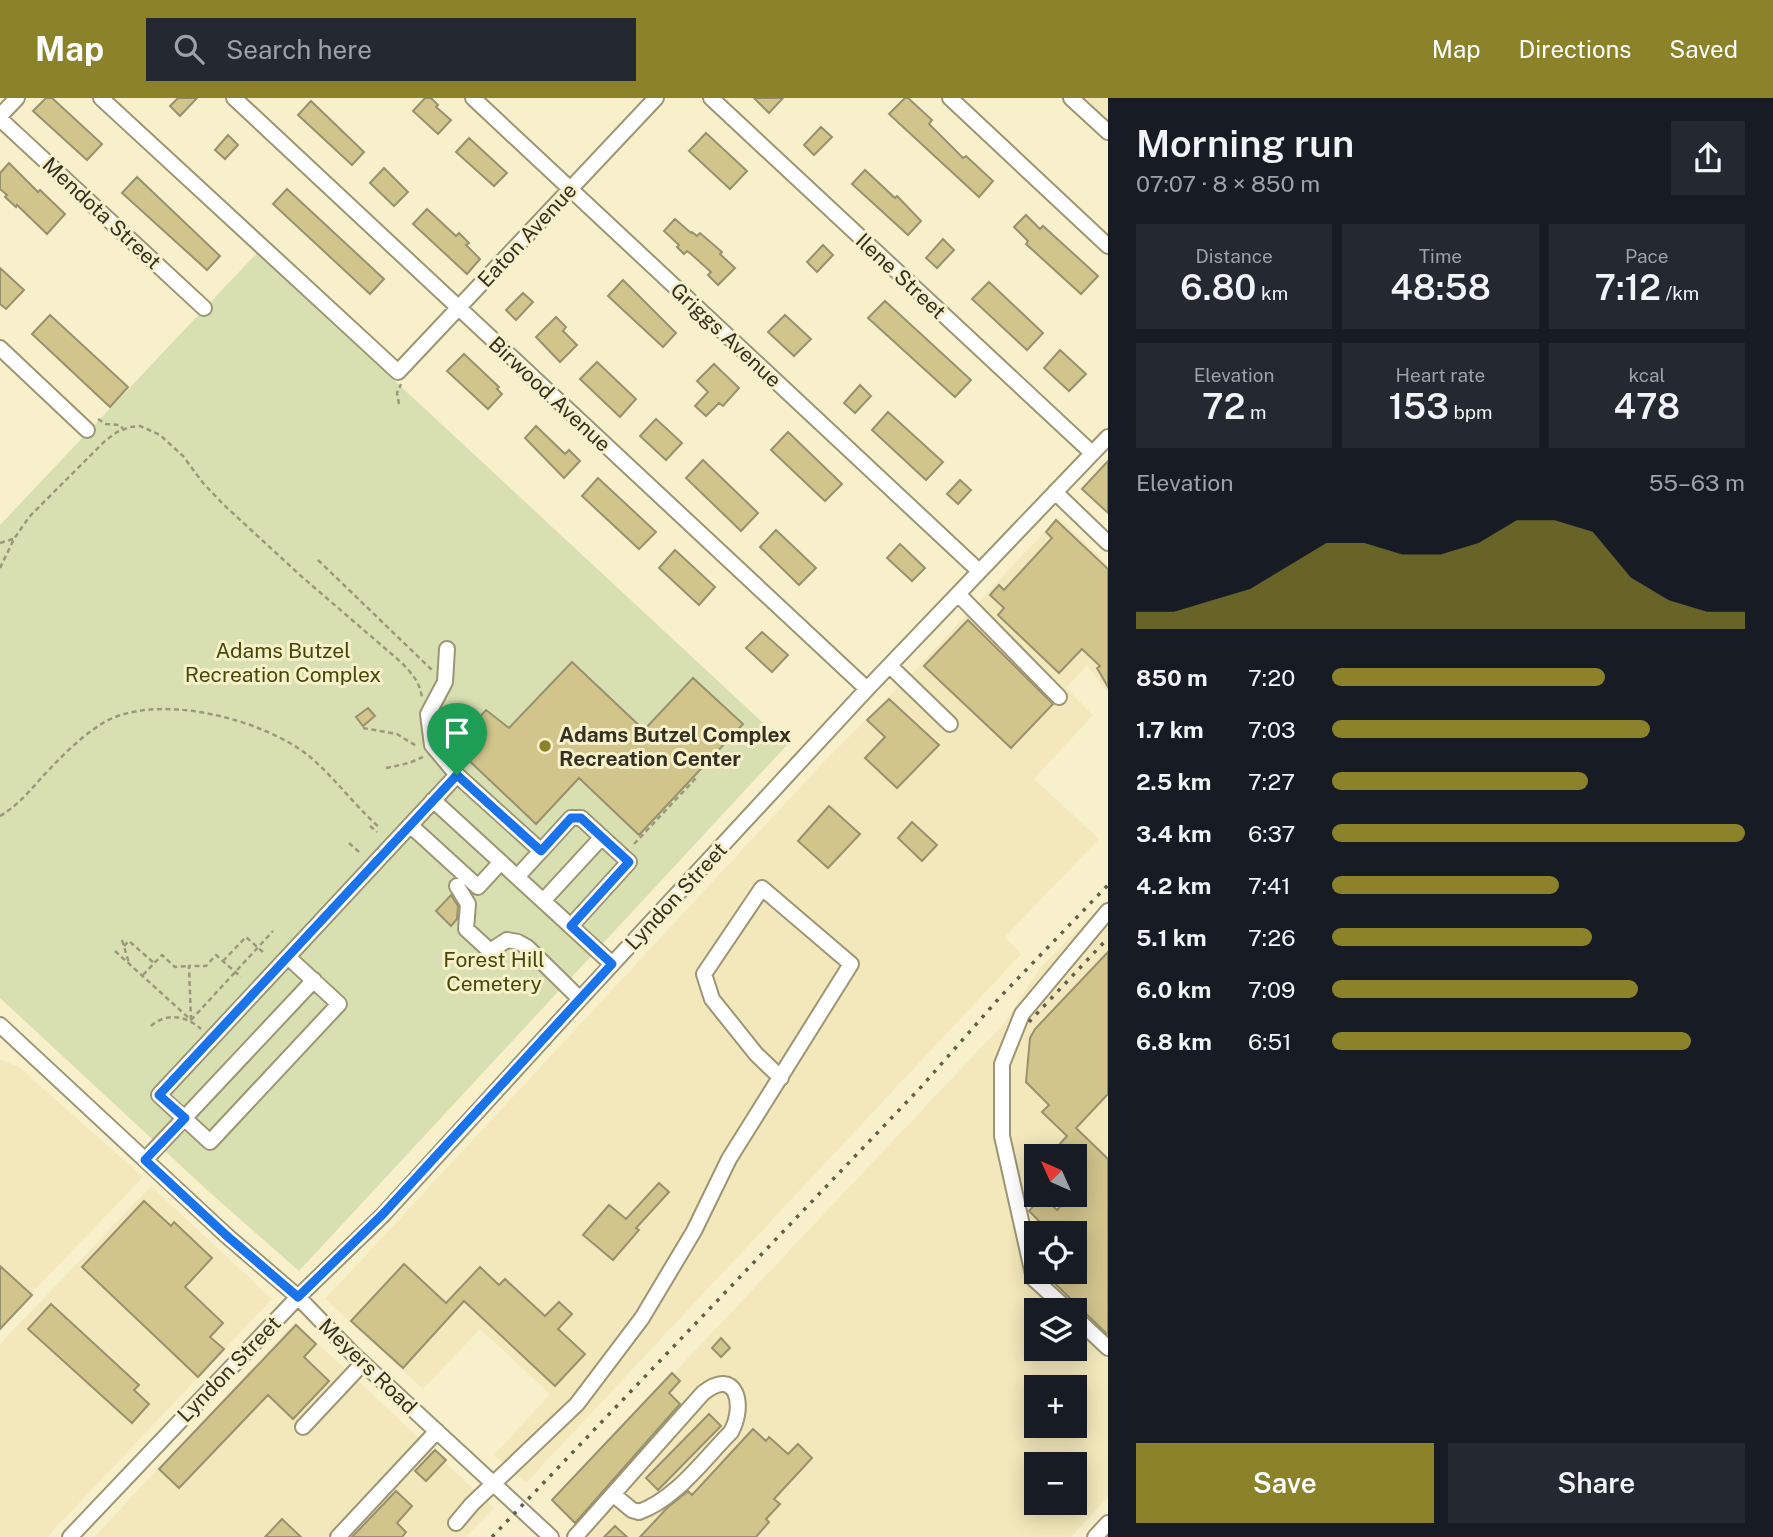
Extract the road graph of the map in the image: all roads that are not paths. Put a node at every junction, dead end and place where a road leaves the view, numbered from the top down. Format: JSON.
{"nodes":[{"id":1,"x":17,"y":98,"type":"edge"},
{"id":2,"x":101,"y":98,"type":"edge"},
{"id":3,"x":234,"y":98,"type":"edge"},
{"id":4,"x":473,"y":98,"type":"edge"},
{"id":5,"x":656,"y":98,"type":"edge"},
{"id":6,"x":711,"y":98,"type":"edge"},
{"id":7,"x":950,"y":98,"type":"edge"},
{"id":8,"x":1071,"y":98,"type":"edge"},
{"id":9,"x":0,"y":118,"type":"edge"},
{"id":10,"x":1108,"y":132,"type":"edge"},
{"id":11,"x":570,"y":189,"type":"junction"},
{"id":12,"x":1108,"y":246,"type":"edge"},
{"id":13,"x":204,"y":308,"type":"dead end"},
{"id":14,"x":459,"y":309,"type":"junction"},
{"id":15,"x":0,"y":348,"type":"edge"},
{"id":16,"x":87,"y":430,"type":"dead end"},
{"id":17,"x":1108,"y":437,"type":"edge"},
{"id":18,"x":1092,"y":453,"type":"junction"},
{"id":19,"x":1055,"y":492,"type":"junction"},
{"id":20,"x":1108,"y":542,"type":"edge"},
{"id":21,"x":979,"y":571,"type":"junction"},
{"id":22,"x":958,"y":594,"type":"junction"},
{"id":23,"x":447,"y":649,"type":"dead end"},
{"id":24,"x":890,"y":666,"type":"junction"},
{"id":25,"x":867,"y":689,"type":"junction"},
{"id":26,"x":1059,"y":697,"type":"dead end"},
{"id":27,"x":950,"y":723,"type":"dead end"},
{"id":28,"x":468,"y":727,"type":"dead end"},
{"id":29,"x":441,"y":756,"type":"junction"},
{"id":30,"x":457,"y":775,"type":"junction"},
{"id":31,"x":433,"y":800,"type":"junction"},
{"id":32,"x":410,"y":825,"type":"junction"},
{"id":33,"x":602,"y":837,"type":"junction"},
{"id":34,"x":541,"y":851,"type":"junction"},
{"id":35,"x":501,"y":862,"type":"junction"},
{"id":36,"x":517,"y":877,"type":"junction"},
{"id":37,"x":457,"y":886,"type":"dead end"},
{"id":38,"x":543,"y":901,"type":"junction"},
{"id":39,"x":1108,"y":911,"type":"edge"},
{"id":40,"x":571,"y":926,"type":"junction"},
{"id":41,"x":288,"y":957,"type":"junction"},
{"id":42,"x":612,"y":964,"type":"junction"},
{"id":43,"x":314,"y":980,"type":"junction"},
{"id":44,"x":580,"y":999,"type":"junction"},
{"id":45,"x":0,"y":1025,"type":"edge"},
{"id":46,"x":781,"y":1078,"type":"junction"},
{"id":47,"x":185,"y":1118,"type":"junction"},
{"id":48,"x":145,"y":1160,"type":"junction"},
{"id":49,"x":298,"y":1297,"type":"junction"},
{"id":50,"x":1055,"y":1298,"type":"edge"},
{"id":51,"x":1087,"y":1328,"type":"edge"},
{"id":52,"x":1108,"y":1348,"type":"edge"},
{"id":53,"x":363,"y":1363,"type":"junction"},
{"id":54,"x":303,"y":1427,"type":"dead end"},
{"id":55,"x":437,"y":1431,"type":"junction"},
{"id":56,"x":494,"y":1485,"type":"junction"},
{"id":57,"x":614,"y":1495,"type":"junction"},
{"id":58,"x":456,"y":1523,"type":"dead end"},
{"id":59,"x":1108,"y":1523,"type":"edge"},
{"id":60,"x":70,"y":1537,"type":"edge"},
{"id":61,"x":338,"y":1537,"type":"edge"},
{"id":62,"x":551,"y":1537,"type":"edge"},
{"id":63,"x":575,"y":1537,"type":"edge"},
{"id":64,"x":1095,"y":1537,"type":"edge"}],
"edges":[{"from":1,"to":9,"type":"street"},
{"from":2,"to":14,"type":"street","name":"Eaton Avenue"},
{"from":3,"to":14,"type":"street","name":"Birwood Avenue"},
{"from":4,"to":11,"type":"street","name":"Griggs Avenue"},
{"from":5,"to":11,"type":"street","name":"Eaton Avenue"},
{"from":6,"to":18,"type":"street","name":"Ilene Street"},
{"from":7,"to":12,"type":"street"},
{"from":8,"to":10,"type":"street"},
{"from":9,"to":13,"type":"street","name":"Mendota Street"},
{"from":11,"to":14,"type":"street","name":"Eaton Avenue"},
{"from":11,"to":21,"type":"street","name":"Griggs Avenue"},
{"from":14,"to":25,"type":"street","name":"Birwood Avenue"},
{"from":15,"to":16,"type":"street"},
{"from":17,"to":18,"type":"street","name":"Lyndon Street"},
{"from":18,"to":19,"type":"street","name":"Lyndon Street"},
{"from":19,"to":20,"type":"street"},
{"from":19,"to":21,"type":"street","name":"Lyndon Street"},
{"from":21,"to":22,"type":"street","name":"Lyndon Street"},
{"from":22,"to":24,"type":"street","name":"Lyndon Street"},
{"from":22,"to":26,"type":"street"},
{"from":23,"to":29,"type":"street"},
{"from":24,"to":25,"type":"street","name":"Lyndon Street"},
{"from":24,"to":27,"type":"street"},
{"from":25,"to":42,"type":"street","name":"Lyndon Street"},
{"from":28,"to":29,"type":"street"},
{"from":29,"to":30,"type":"street"},
{"from":30,"to":31,"type":"street"},
{"from":30,"to":34,"type":"street"},
{"from":31,"to":32,"type":"street"},
{"from":31,"to":35,"type":"street"},
{"from":32,"to":35,"type":"street"},
{"from":32,"to":41,"type":"street"},
{"from":33,"to":34,"type":"street"},
{"from":33,"to":38,"type":"street"},
{"from":33,"to":40,"type":"street"},
{"from":34,"to":36,"type":"street"},
{"from":35,"to":36,"type":"street"},
{"from":36,"to":38,"type":"street"},
{"from":37,"to":44,"type":"street"},
{"from":38,"to":40,"type":"street"},
{"from":39,"to":50,"type":"street"},
{"from":40,"to":42,"type":"street"},
{"from":41,"to":43,"type":"street"},
{"from":41,"to":47,"type":"street"},
{"from":42,"to":44,"type":"street","name":"Lyndon Street"},
{"from":43,"to":47,"type":"street"},
{"from":43,"to":47,"type":"street"},
{"from":44,"to":49,"type":"street","name":"Lyndon Street"},
{"from":45,"to":48,"type":"street","name":"Meyers Road"},
{"from":46,"to":46,"type":"street"},
{"from":46,"to":56,"type":"street"},
{"from":47,"to":48,"type":"street"},
{"from":48,"to":49,"type":"street","name":"Meyers Road"},
{"from":49,"to":53,"type":"street","name":"Meyers Road"},
{"from":49,"to":60,"type":"street","name":"Lyndon Street"},
{"from":51,"to":52,"type":"street"},
{"from":53,"to":54,"type":"street"},
{"from":53,"to":55,"type":"street","name":"Meyers Road"},
{"from":55,"to":56,"type":"street","name":"Meyers Road"},
{"from":55,"to":61,"type":"street"},
{"from":56,"to":58,"type":"street"},
{"from":56,"to":62,"type":"street","name":"Meyers Road"},
{"from":57,"to":57,"type":"street"},
{"from":57,"to":63,"type":"street"},
{"from":59,"to":64,"type":"street"}]}
